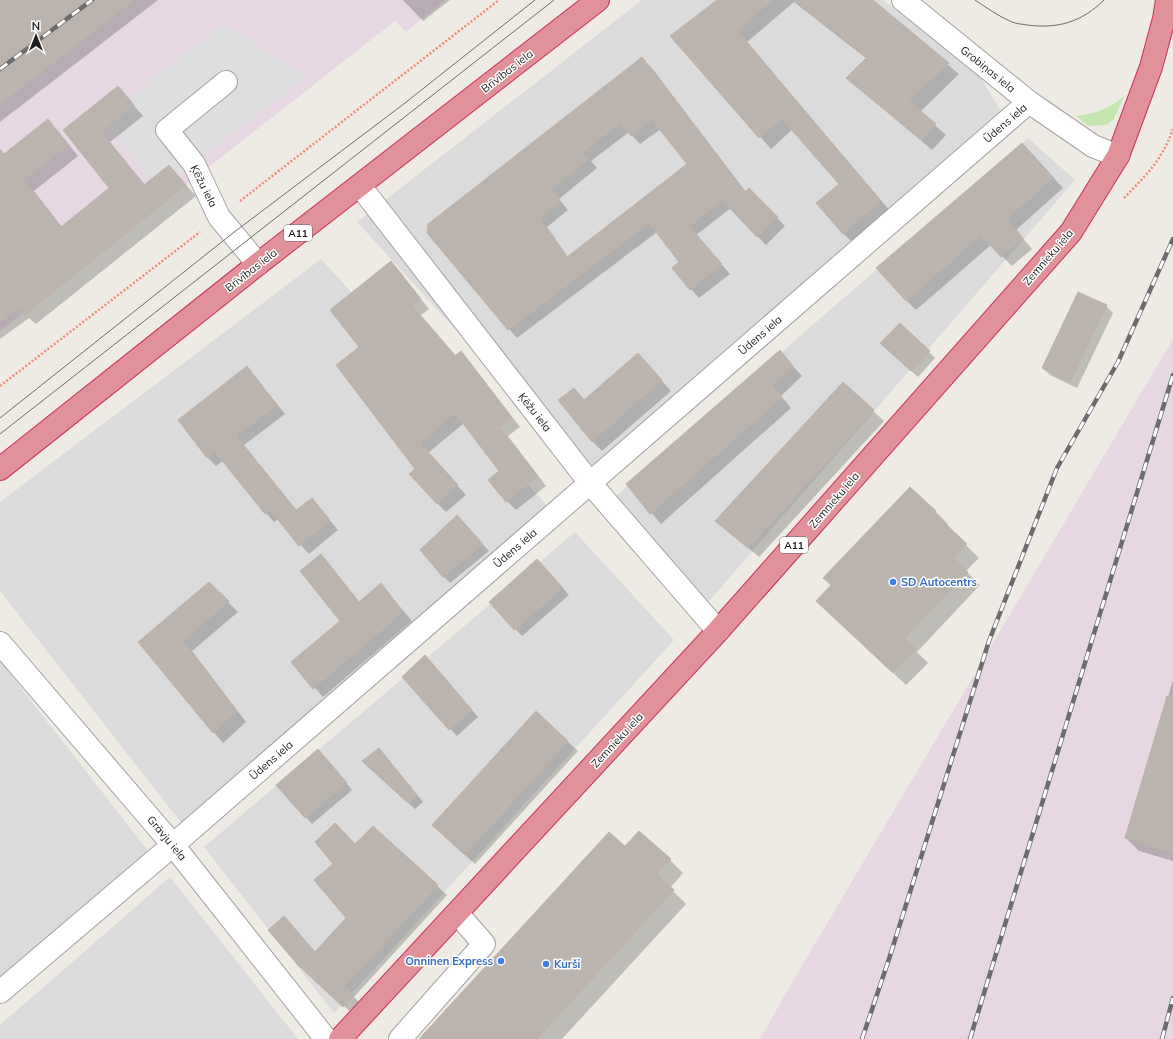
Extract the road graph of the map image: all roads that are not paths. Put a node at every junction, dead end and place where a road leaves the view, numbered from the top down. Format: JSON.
{"nodes":[{"id":1,"x":598,"y":0,"type":"edge"},
{"id":2,"x":903,"y":0,"type":"edge"},
{"id":3,"x":1167,"y":0,"type":"edge"},
{"id":4,"x":226,"y":82,"type":"dead end"},
{"id":5,"x":1029,"y":102,"type":"junction"},
{"id":6,"x":1118,"y":156,"type":"junction"},
{"id":7,"x":360,"y":186,"type":"junction"},
{"id":8,"x":258,"y":264,"type":"junction"},
{"id":9,"x":0,"y":469,"type":"edge"},
{"id":10,"x":590,"y":483,"type":"junction"},
{"id":11,"x":718,"y":631,"type":"junction"},
{"id":12,"x":0,"y":643,"type":"edge"},
{"id":13,"x":173,"y":845,"type":"junction"},
{"id":14,"x":457,"y":913,"type":"junction"},
{"id":15,"x":0,"y":992,"type":"edge"},
{"id":16,"x":326,"y":1039,"type":"edge"},
{"id":17,"x":340,"y":1039,"type":"edge"},
{"id":18,"x":400,"y":1039,"type":"edge"}],
"edges":[{"from":1,"to":7,"type":"highway","name":"Brīvības iela","number":"A11"},
{"from":2,"to":5,"type":"street","name":"Grobiņas iela"},
{"from":3,"to":6,"type":"highway","name":"Zemnieku iela","number":"A11"},
{"from":4,"to":8,"type":"street","name":"Ķēžu iela"},
{"from":5,"to":6,"type":"street","name":"Grobiņas iela"},
{"from":5,"to":10,"type":"street","name":"Ūdens iela"},
{"from":6,"to":11,"type":"highway","name":"Zemnieku iela","number":"A11"},
{"from":7,"to":8,"type":"highway","name":"Brīvības iela","number":"A11"},
{"from":7,"to":10,"type":"street","name":"Ķēžu iela"},
{"from":8,"to":9,"type":"highway","name":"Brīvības iela","number":"A11"},
{"from":10,"to":11,"type":"street","name":"Ķēžu iela"},
{"from":10,"to":13,"type":"street","name":"Ūdens iela"},
{"from":11,"to":14,"type":"highway","name":"Zemnieku iela","number":"A11"},
{"from":12,"to":13,"type":"street","name":"Grāvju iela"},
{"from":13,"to":15,"type":"street","name":"Ūdens iela"},
{"from":13,"to":16,"type":"street","name":"Grāvju iela"},
{"from":14,"to":17,"type":"highway","name":"Zemnieku iela","number":"A11"},
{"from":14,"to":18,"type":"street"}]}
